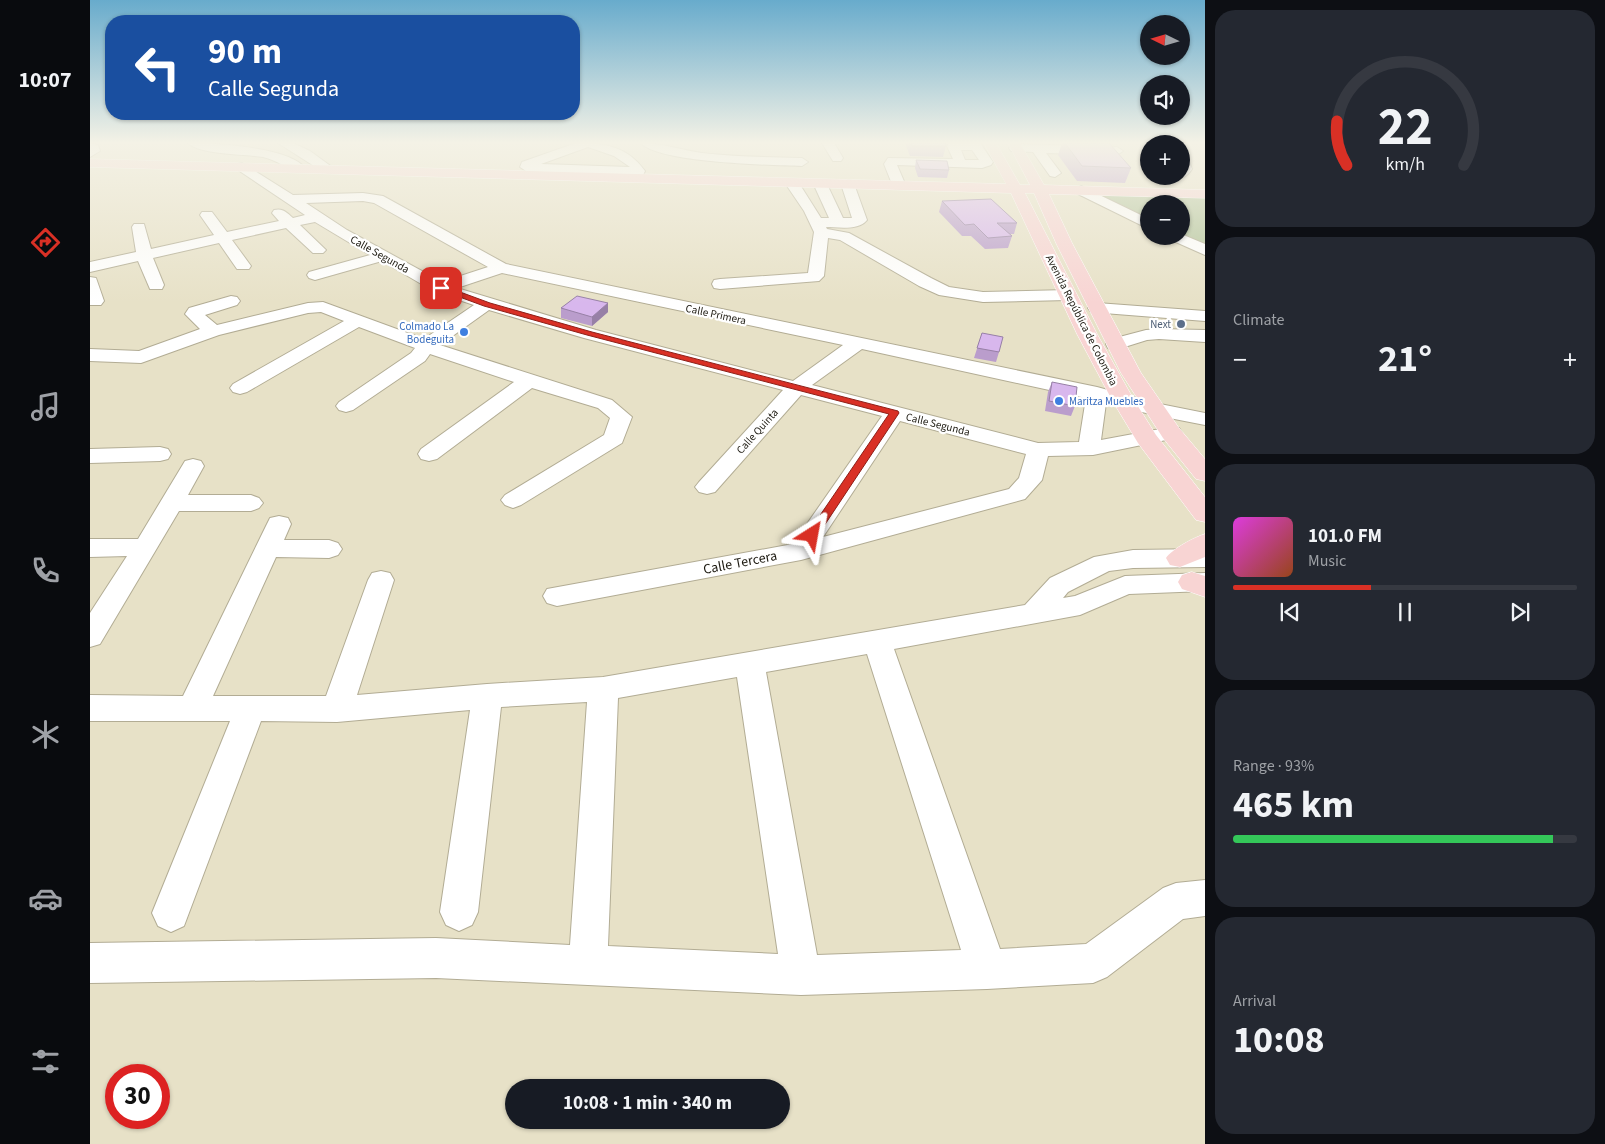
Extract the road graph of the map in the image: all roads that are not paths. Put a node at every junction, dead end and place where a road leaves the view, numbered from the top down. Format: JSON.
{"nodes":[{"id":1,"x":287,"y":196,"type":"edge"},
{"id":2,"x":801,"y":196,"type":"edge"},
{"id":3,"x":826,"y":196,"type":"edge"},
{"id":4,"x":852,"y":196,"type":"edge"},
{"id":5,"x":1020,"y":196,"type":"edge"},
{"id":6,"x":1042,"y":196,"type":"edge"},
{"id":7,"x":1062,"y":196,"type":"edge"},
{"id":8,"x":1093,"y":196,"type":"edge"},
{"id":9,"x":291,"y":199,"type":"junction"},
{"id":10,"x":268,"y":202,"type":"dead end"},
{"id":11,"x":1051,"y":211,"type":"junction"},
{"id":12,"x":206,"y":214,"type":"dead end"},
{"id":13,"x":318,"y":217,"type":"junction"},
{"id":14,"x":1140,"y":220,"type":"edge"},
{"id":15,"x":289,"y":223,"type":"junction"},
{"id":16,"x":838,"y":223,"type":"junction"},
{"id":17,"x":139,"y":227,"type":"dead end"},
{"id":18,"x":818,"y":227,"type":"junction"},
{"id":19,"x":224,"y":237,"type":"junction"},
{"id":20,"x":1190,"y":243,"type":"edge"},
{"id":21,"x":318,"y":250,"type":"dead end"},
{"id":22,"x":1205,"y":250,"type":"edge"},
{"id":23,"x":144,"y":255,"type":"junction"},
{"id":24,"x":384,"y":256,"type":"junction"},
{"id":25,"x":244,"y":266,"type":"dead end"},
{"id":26,"x":90,"y":267,"type":"edge"},
{"id":27,"x":501,"y":268,"type":"junction"},
{"id":28,"x":316,"y":275,"type":"dead end"},
{"id":29,"x":90,"y":282,"type":"edge"},
{"id":30,"x":720,"y":284,"type":"dead end"},
{"id":31,"x":156,"y":286,"type":"dead end"},
{"id":32,"x":441,"y":288,"type":"junction"},
{"id":33,"x":1068,"y":295,"type":"junction"},
{"id":34,"x":95,"y":301,"type":"dead end"},
{"id":35,"x":230,"y":301,"type":"dead end"},
{"id":36,"x":487,"y":304,"type":"junction"},
{"id":37,"x":1097,"y":308,"type":"junction"},
{"id":38,"x":1205,"y":316,"type":"edge"},
{"id":39,"x":357,"y":321,"type":"junction"},
{"id":40,"x":213,"y":330,"type":"junction"},
{"id":41,"x":1086,"y":332,"type":"junction"},
{"id":42,"x":1205,"y":336,"type":"edge"},
{"id":43,"x":1112,"y":339,"type":"junction"},
{"id":44,"x":859,"y":343,"type":"junction"},
{"id":45,"x":426,"y":346,"type":"junction"},
{"id":46,"x":90,"y":355,"type":"edge"},
{"id":47,"x":529,"y":381,"type":"junction"},
{"id":48,"x":240,"y":388,"type":"dead end"},
{"id":49,"x":796,"y":388,"type":"junction"},
{"id":50,"x":1096,"y":394,"type":"junction"},
{"id":51,"x":1123,"y":400,"type":"junction"},
{"id":52,"x":346,"y":406,"type":"dead end"},
{"id":53,"x":1154,"y":408,"type":"junction"},
{"id":54,"x":894,"y":413,"type":"junction"},
{"id":55,"x":1205,"y":418,"type":"edge"},
{"id":56,"x":1171,"y":433,"type":"junction"},
{"id":57,"x":1146,"y":438,"type":"junction"},
{"id":58,"x":1089,"y":448,"type":"junction"},
{"id":59,"x":1038,"y":450,"type":"junction"},
{"id":60,"x":93,"y":452,"type":"edge"},
{"id":61,"x":160,"y":454,"type":"dead end"},
{"id":62,"x":430,"y":454,"type":"dead end"},
{"id":63,"x":193,"y":466,"type":"dead end"},
{"id":64,"x":1205,"y":474,"type":"edge"},
{"id":65,"x":707,"y":487,"type":"dead end"},
{"id":66,"x":514,"y":500,"type":"dead end"},
{"id":67,"x":172,"y":503,"type":"junction"},
{"id":68,"x":250,"y":504,"type":"dead end"},
{"id":69,"x":1205,"y":514,"type":"edge"},
{"id":70,"x":1205,"y":543,"type":"edge"},
{"id":71,"x":146,"y":547,"type":"junction"},
{"id":72,"x":90,"y":548,"type":"edge"},
{"id":73,"x":329,"y":549,"type":"dead end"},
{"id":74,"x":802,"y":550,"type":"junction"},
{"id":75,"x":1103,"y":563,"type":"junction"},
{"id":76,"x":1197,"y":573,"type":"edge"},
{"id":77,"x":381,"y":580,"type":"dead end"},
{"id":78,"x":1125,"y":585,"type":"junction"},
{"id":79,"x":557,"y":596,"type":"dead end"},
{"id":80,"x":1033,"y":614,"type":"junction"},
{"id":81,"x":90,"y":636,"type":"edge"},
{"id":82,"x":877,"y":640,"type":"junction"},
{"id":83,"x":750,"y":663,"type":"junction"},
{"id":84,"x":603,"y":689,"type":"junction"},
{"id":85,"x":487,"y":696,"type":"junction"},
{"id":86,"x":251,"y":708,"type":"junction"},
{"id":87,"x":192,"y":709,"type":"junction"},
{"id":88,"x":337,"y":709,"type":"junction"},
{"id":89,"x":94,"y":714,"type":"edge"},
{"id":90,"x":1205,"y":898,"type":"edge"},
{"id":91,"x":458,"y":912,"type":"dead end"},
{"id":92,"x":171,"y":914,"type":"dead end"},
{"id":93,"x":90,"y":963,"type":"edge"},
{"id":94,"x":588,"y":965,"type":"junction"},
{"id":95,"x":987,"y":969,"type":"junction"},
{"id":96,"x":802,"y":974,"type":"junction"}],
"edges":[{"from":1,"to":9,"type":"street","name":"Calle Segunda"},
{"from":2,"to":18,"type":"street"},
{"from":3,"to":16,"type":"street"},
{"from":4,"to":16,"type":"street"},
{"from":5,"to":33,"type":"main road","name":"Avenida República de Colombia"},
{"from":6,"to":11,"type":"main road","name":"Avenida República de Colombia"},
{"from":7,"to":11,"type":"main road"},
{"from":8,"to":14,"type":"street"},
{"from":9,"to":13,"type":"street","name":"Calle Segunda"},
{"from":9,"to":27,"type":"street","name":"Calle Primera"},
{"from":10,"to":15,"type":"street"},
{"from":11,"to":37,"type":"main road","name":"Avenida República de Colombia"},
{"from":12,"to":19,"type":"street"},
{"from":13,"to":15,"type":"street"},
{"from":13,"to":24,"type":"street","name":"Calle Segunda"},
{"from":15,"to":19,"type":"street"},
{"from":15,"to":21,"type":"street"},
{"from":16,"to":18,"type":"street"},
{"from":17,"to":23,"type":"street"},
{"from":18,"to":30,"type":"street"},
{"from":18,"to":33,"type":"street"},
{"from":19,"to":23,"type":"street"},
{"from":19,"to":25,"type":"street"},
{"from":20,"to":22,"type":"street"},
{"from":23,"to":26,"type":"street"},
{"from":23,"to":31,"type":"street"},
{"from":24,"to":28,"type":"street"},
{"from":24,"to":32,"type":"street","name":"Calle Segunda"},
{"from":27,"to":32,"type":"street"},
{"from":27,"to":44,"type":"street","name":"Calle Primera"},
{"from":29,"to":34,"type":"street"},
{"from":32,"to":36,"type":"street","name":"Calle Segunda"},
{"from":33,"to":41,"type":"main road","name":"Avenida República de Colombia"},
{"from":35,"to":40,"type":"street"},
{"from":36,"to":45,"type":"street"},
{"from":36,"to":49,"type":"street","name":"Calle Segunda"},
{"from":37,"to":38,"type":"street"},
{"from":37,"to":43,"type":"main road","name":"Avenida República de Colombia"},
{"from":39,"to":40,"type":"street"},
{"from":39,"to":45,"type":"street"},
{"from":39,"to":48,"type":"street"},
{"from":40,"to":46,"type":"street"},
{"from":41,"to":43,"type":"main road"},
{"from":41,"to":51,"type":"main road","name":"Avenida República de Colombia"},
{"from":42,"to":43,"type":"street"},
{"from":43,"to":53,"type":"main road","name":"Avenida República de Colombia"},
{"from":44,"to":49,"type":"street","name":"Calle Quinta"},
{"from":44,"to":50,"type":"street","name":"Calle Primera"},
{"from":45,"to":47,"type":"street"},
{"from":45,"to":52,"type":"street"},
{"from":47,"to":62,"type":"street"},
{"from":47,"to":66,"type":"street"},
{"from":49,"to":54,"type":"street","name":"Calle Segunda"},
{"from":49,"to":65,"type":"street","name":"Calle Quinta"},
{"from":50,"to":51,"type":"street","name":"Calle Primera"},
{"from":50,"to":58,"type":"street"},
{"from":51,"to":53,"type":"street","name":"Calle Primera"},
{"from":51,"to":57,"type":"main road","name":"Avenida República de Colombia"},
{"from":53,"to":55,"type":"street","name":"Calle Primera"},
{"from":53,"to":56,"type":"main road","name":"Avenida República de Colombia"},
{"from":54,"to":59,"type":"street","name":"Calle Segunda"},
{"from":54,"to":74,"type":"street"},
{"from":56,"to":57,"type":"street","name":"Calle Segunda"},
{"from":56,"to":64,"type":"main road","name":"Avenida República de Colombia"},
{"from":57,"to":58,"type":"street","name":"Calle Segunda"},
{"from":57,"to":69,"type":"main road","name":"Avenida República de Colombia"},
{"from":58,"to":59,"type":"street","name":"Calle Segunda"},
{"from":59,"to":74,"type":"street","name":"Calle Tercera"},
{"from":60,"to":61,"type":"street"},
{"from":63,"to":67,"type":"street"},
{"from":67,"to":68,"type":"street"},
{"from":67,"to":71,"type":"street"},
{"from":70,"to":76,"type":"main road"},
{"from":71,"to":72,"type":"street"},
{"from":71,"to":81,"type":"street"},
{"from":73,"to":87,"type":"street"},
{"from":74,"to":79,"type":"street","name":"Calle Tercera"},
{"from":75,"to":76,"type":"street"},
{"from":75,"to":78,"type":"street"},
{"from":75,"to":80,"type":"street"},
{"from":76,"to":78,"type":"street"},
{"from":77,"to":88,"type":"street"},
{"from":78,"to":80,"type":"street"},
{"from":80,"to":82,"type":"street"},
{"from":82,"to":83,"type":"street"},
{"from":82,"to":95,"type":"street"},
{"from":83,"to":84,"type":"street"},
{"from":83,"to":96,"type":"street"},
{"from":84,"to":85,"type":"street"},
{"from":84,"to":94,"type":"street"},
{"from":85,"to":88,"type":"street"},
{"from":85,"to":91,"type":"street"},
{"from":86,"to":87,"type":"street"},
{"from":86,"to":88,"type":"street"},
{"from":86,"to":92,"type":"street"},
{"from":87,"to":89,"type":"street"},
{"from":90,"to":95,"type":"street"},
{"from":93,"to":94,"type":"street"},
{"from":94,"to":96,"type":"street"},
{"from":95,"to":96,"type":"street"}]}
